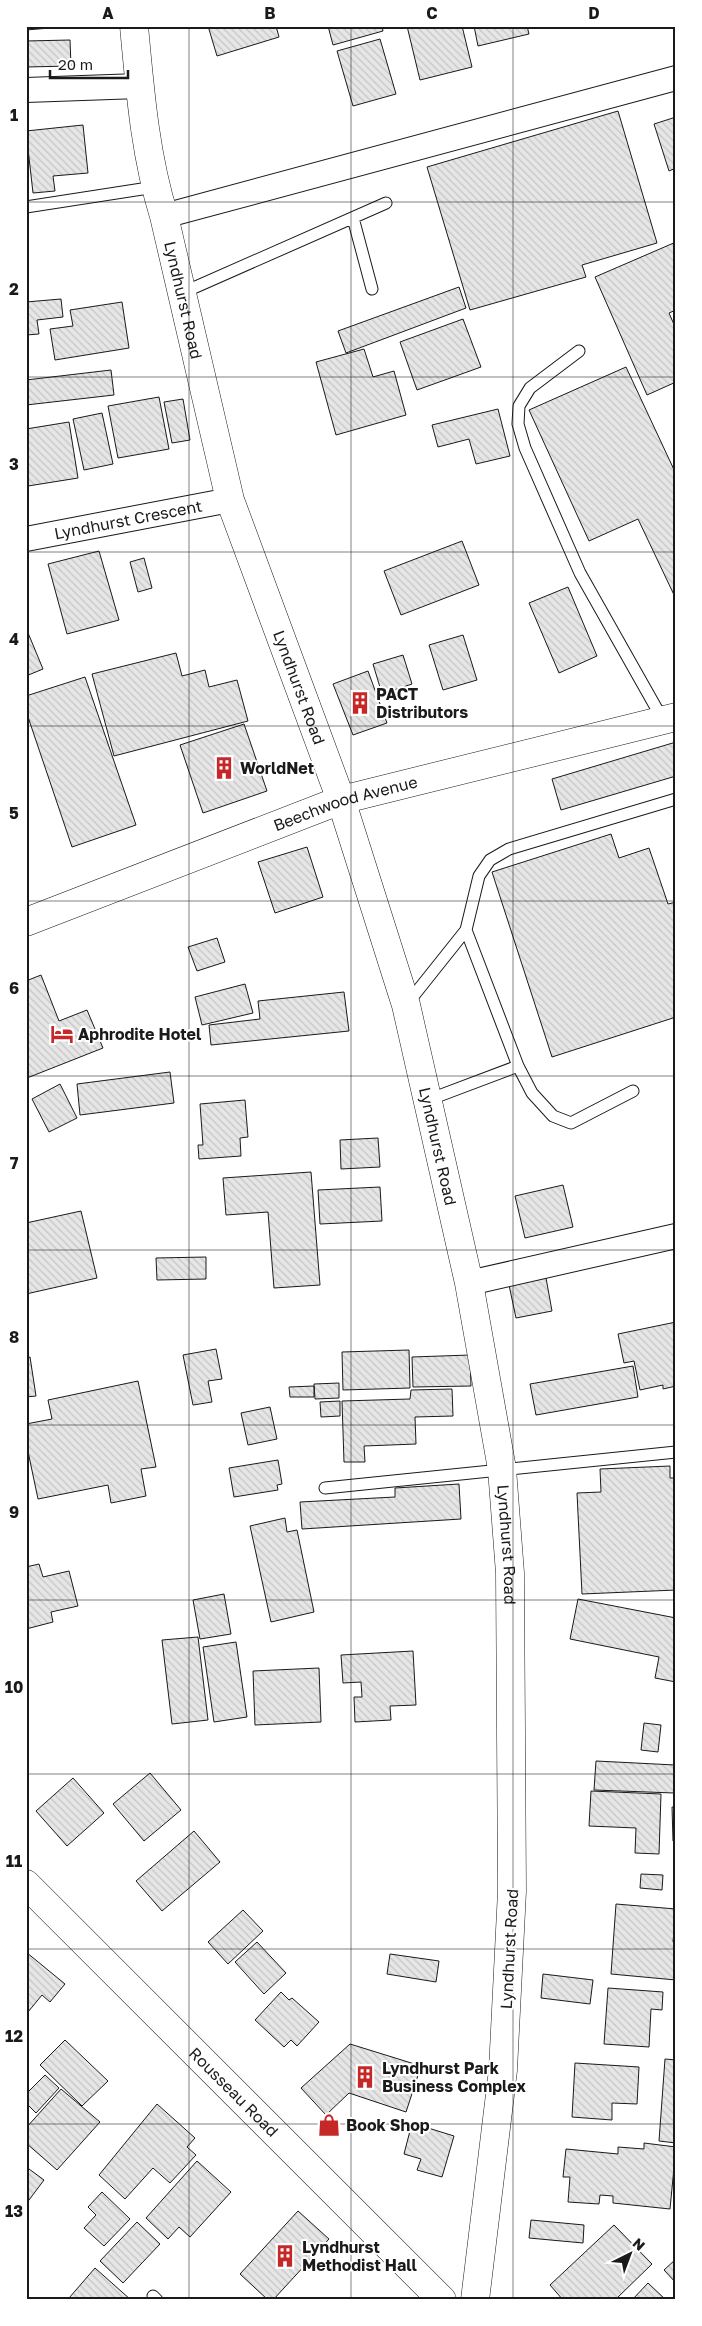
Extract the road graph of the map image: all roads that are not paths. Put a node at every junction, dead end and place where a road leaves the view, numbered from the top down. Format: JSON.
{"nodes":[{"id":1,"x":134,"y":26,"type":"edge"},
{"id":2,"x":676,"y":78,"type":"edge"},
{"id":3,"x":139,"y":86,"type":"junction"},
{"id":4,"x":26,"y":90,"type":"edge"},
{"id":5,"x":155,"y":187,"type":"junction"},
{"id":6,"x":386,"y":203,"type":"dead end"},
{"id":7,"x":26,"y":207,"type":"edge"},
{"id":8,"x":164,"y":216,"type":"junction"},
{"id":9,"x":353,"y":218,"type":"junction"},
{"id":10,"x":372,"y":289,"type":"dead end"},
{"id":11,"x":182,"y":293,"type":"junction"},
{"id":12,"x":579,"y":350,"type":"dead end"},
{"id":13,"x":230,"y":500,"type":"junction"},
{"id":14,"x":26,"y":539,"type":"edge"},
{"id":15,"x":669,"y":718,"type":"edge"},
{"id":16,"x":676,"y":799,"type":"edge"},
{"id":17,"x":342,"y":800,"type":"junction"},
{"id":18,"x":26,"y":922,"type":"edge"},
{"id":19,"x":466,"y":930,"type":"junction"},
{"id":20,"x":406,"y":1005,"type":"junction"},
{"id":21,"x":518,"y":1066,"type":"junction"},
{"id":22,"x":633,"y":1091,"type":"dead end"},
{"id":23,"x":428,"y":1100,"type":"junction"},
{"id":24,"x":676,"y":1236,"type":"edge"},
{"id":25,"x":469,"y":1284,"type":"junction"},
{"id":26,"x":676,"y":1452,"type":"edge"},
{"id":27,"x":502,"y":1469,"type":"junction"},
{"id":28,"x":325,"y":1488,"type":"dead end"},
{"id":29,"x":26,"y":1884,"type":"edge"},
{"id":30,"x":442,"y":2300,"type":"edge"},
{"id":31,"x":475,"y":2300,"type":"edge"}],
"edges":[{"from":1,"to":3,"type":"main road","name":"Lyndhurst Road"},
{"from":2,"to":8,"type":"street"},
{"from":3,"to":4,"type":"street"},
{"from":3,"to":5,"type":"main road","name":"Lyndhurst Road"},
{"from":5,"to":7,"type":"lane"},
{"from":5,"to":8,"type":"main road","name":"Lyndhurst Road"},
{"from":6,"to":9,"type":"lane"},
{"from":8,"to":11,"type":"main road","name":"Lyndhurst Road"},
{"from":9,"to":10,"type":"lane"},
{"from":9,"to":11,"type":"lane"},
{"from":11,"to":13,"type":"main road","name":"Lyndhurst Road"},
{"from":12,"to":15,"type":"lane"},
{"from":13,"to":14,"type":"street","name":"Lyndhurst Crescent"},
{"from":13,"to":17,"type":"main road","name":"Lyndhurst Road"},
{"from":15,"to":17,"type":"main road","name":"Beechwood Avenue"},
{"from":16,"to":19,"type":"lane"},
{"from":17,"to":18,"type":"main road","name":"Beechwood Avenue"},
{"from":17,"to":20,"type":"main road","name":"Lyndhurst Road"},
{"from":19,"to":20,"type":"lane"},
{"from":19,"to":21,"type":"lane"},
{"from":20,"to":23,"type":"main road","name":"Lyndhurst Road"},
{"from":21,"to":22,"type":"lane"},
{"from":21,"to":23,"type":"lane"},
{"from":23,"to":25,"type":"main road","name":"Lyndhurst Road"},
{"from":24,"to":25,"type":"street"},
{"from":25,"to":27,"type":"main road","name":"Lyndhurst Road"},
{"from":26,"to":27,"type":"lane"},
{"from":27,"to":28,"type":"lane"},
{"from":27,"to":31,"type":"main road","name":"Lyndhurst Road"},
{"from":29,"to":30,"type":"main road","name":"Rousseau Road"}]}
